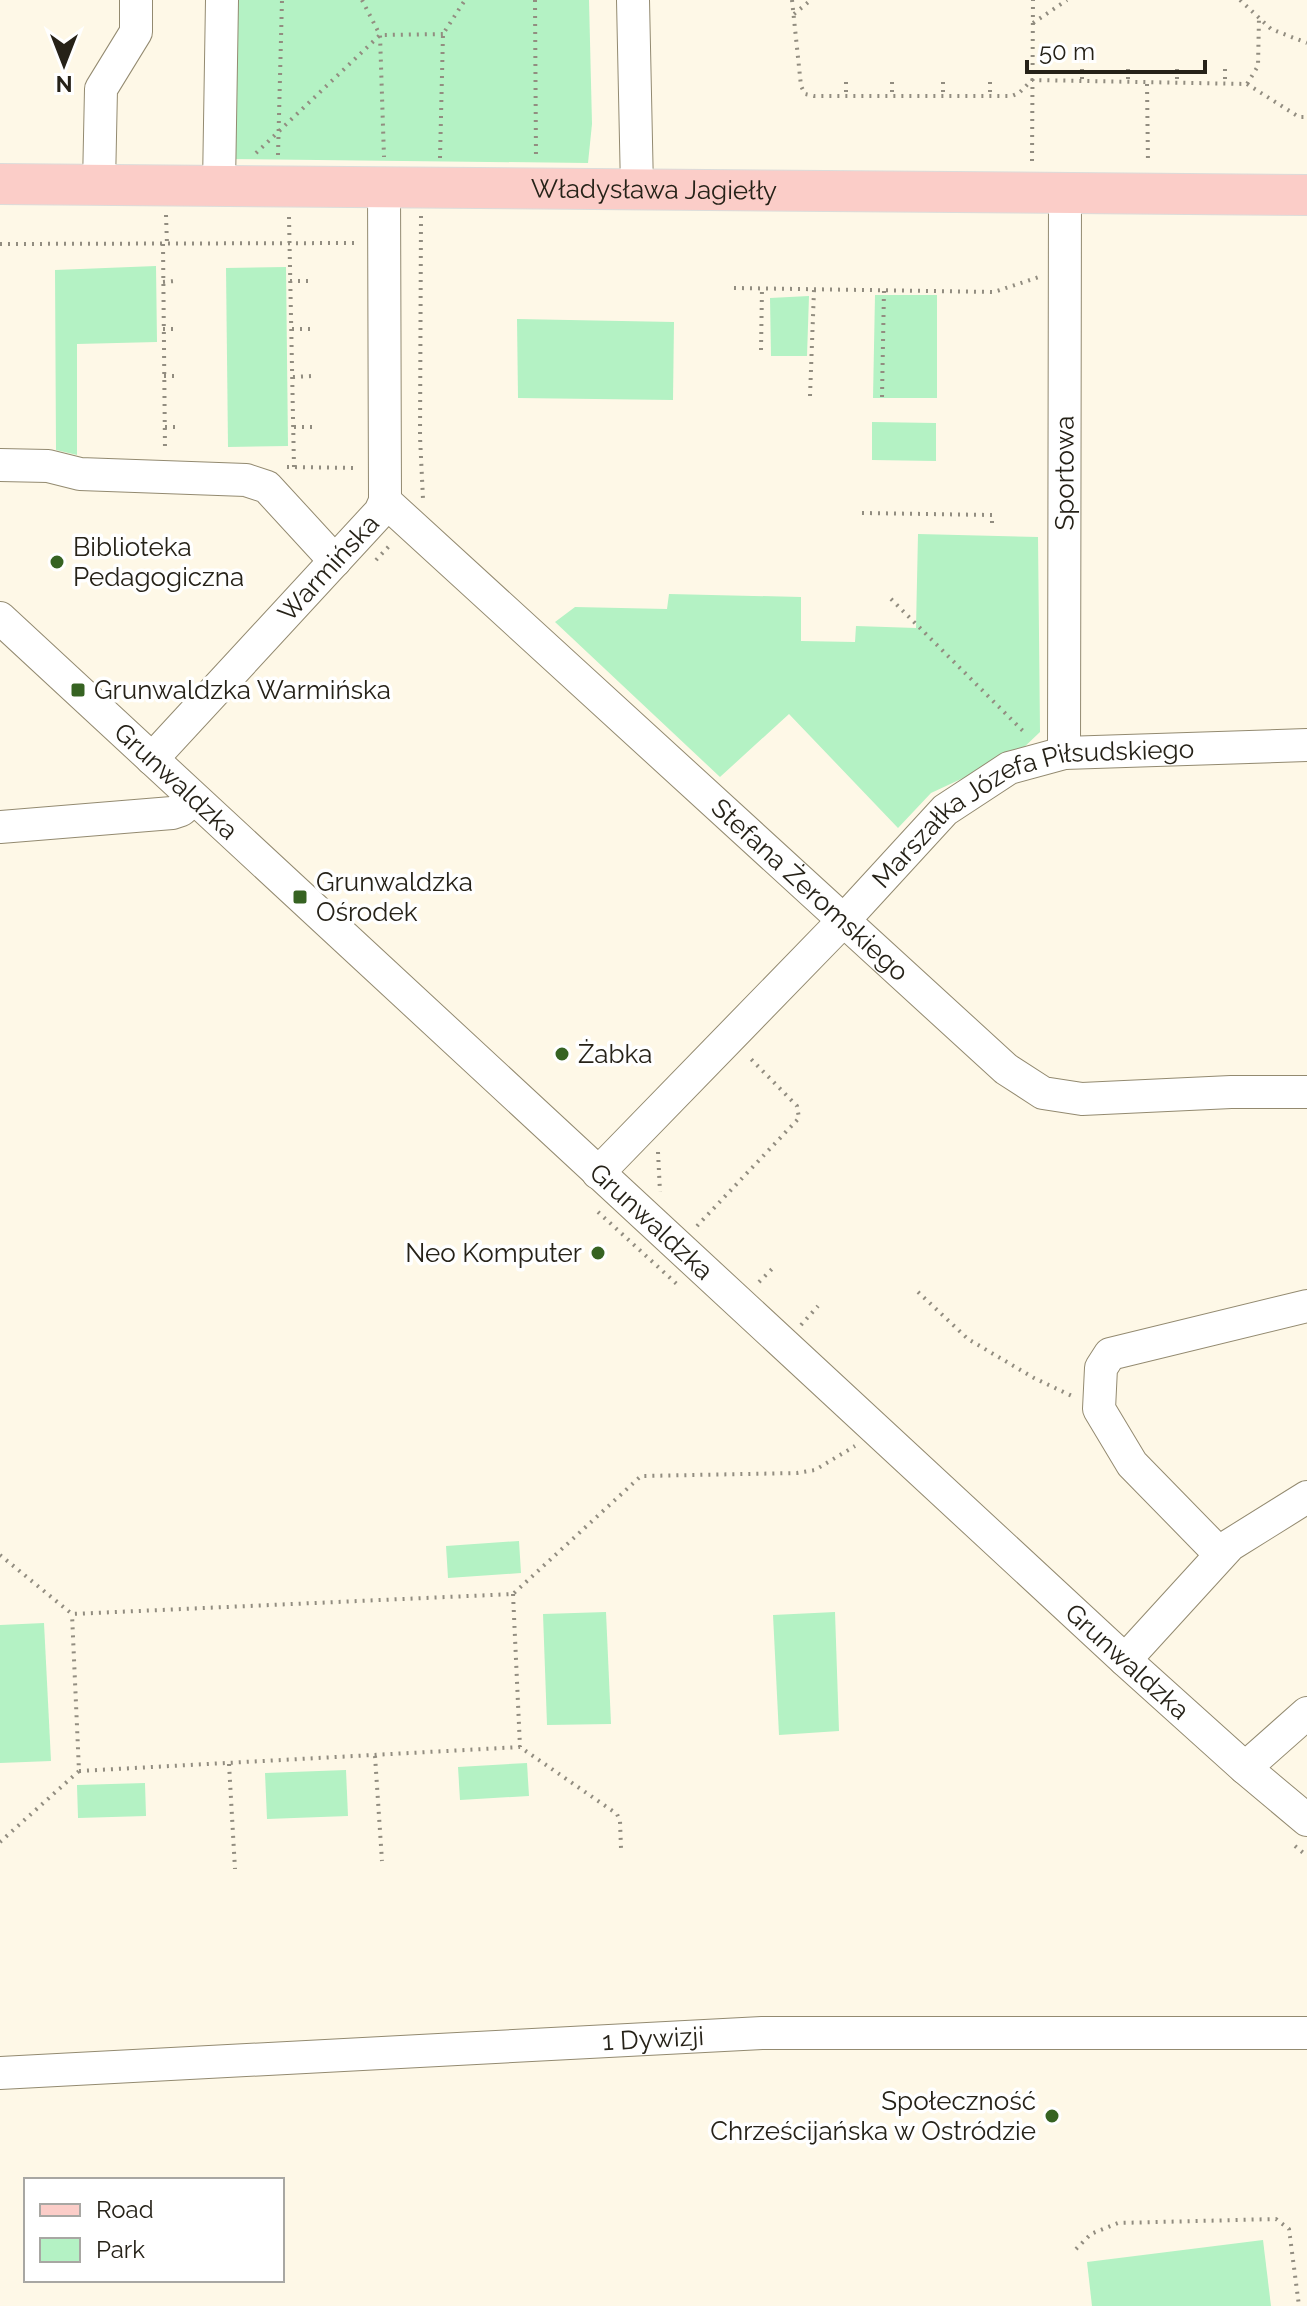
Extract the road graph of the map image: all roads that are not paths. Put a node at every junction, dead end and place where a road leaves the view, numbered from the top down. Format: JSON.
{"nodes":[{"id":1,"x":136,"y":0,"type":"edge"},
{"id":2,"x":222,"y":0,"type":"edge"},
{"id":3,"x":633,"y":0,"type":"edge"},
{"id":4,"x":407,"y":176,"type":"junction"},
{"id":5,"x":0,"y":184,"type":"edge"},
{"id":6,"x":99,"y":184,"type":"junction"},
{"id":7,"x":219,"y":185,"type":"junction"},
{"id":8,"x":637,"y":188,"type":"junction"},
{"id":9,"x":1065,"y":192,"type":"junction"},
{"id":10,"x":1307,"y":195,"type":"edge"},
{"id":11,"x":0,"y":465,"type":"edge"},
{"id":12,"x":385,"y":501,"type":"junction"},
{"id":13,"x":335,"y":561,"type":"junction"},
{"id":14,"x":0,"y":618,"type":"edge"},
{"id":15,"x":1307,"y":745,"type":"edge"},
{"id":16,"x":1064,"y":753,"type":"junction"},
{"id":17,"x":152,"y":759,"type":"junction"},
{"id":18,"x":194,"y":799,"type":"junction"},
{"id":19,"x":0,"y":827,"type":"edge"},
{"id":20,"x":844,"y":920,"type":"junction"},
{"id":21,"x":1307,"y":1092,"type":"edge"},
{"id":22,"x":598,"y":1173,"type":"junction"},
{"id":23,"x":1307,"y":1306,"type":"edge"},
{"id":24,"x":1307,"y":1497,"type":"edge"},
{"id":25,"x":1220,"y":1554,"type":"junction"},
{"id":26,"x":1125,"y":1660,"type":"junction"},
{"id":27,"x":1307,"y":1713,"type":"edge"},
{"id":28,"x":1245,"y":1768,"type":"junction"},
{"id":29,"x":1307,"y":1820,"type":"edge"},
{"id":30,"x":1307,"y":2033,"type":"edge"},
{"id":31,"x":0,"y":2073,"type":"edge"}],
"edges":[{"from":1,"to":6,"type":"street"},
{"from":2,"to":7,"type":"street"},
{"from":3,"to":8,"type":"street"},
{"from":4,"to":7,"type":"main road","name":"Władysława Jagiełły"},
{"from":4,"to":8,"type":"main road","name":"Władysława Jagiełły"},
{"from":4,"to":12,"type":"street","name":"Warmińska"},
{"from":5,"to":6,"type":"main road","name":"Władysława Jagiełły"},
{"from":6,"to":7,"type":"main road","name":"Władysława Jagiełły"},
{"from":8,"to":9,"type":"main road","name":"Władysława Jagiełły"},
{"from":9,"to":10,"type":"main road","name":"Władysława Jagiełły"},
{"from":9,"to":16,"type":"street","name":"Sportowa"},
{"from":11,"to":13,"type":"street"},
{"from":12,"to":13,"type":"street","name":"Warmińska"},
{"from":12,"to":20,"type":"street","name":"Stefana Żeromskiego"},
{"from":13,"to":17,"type":"street","name":"Warmińska"},
{"from":14,"to":17,"type":"street","name":"Grunwaldzka"},
{"from":15,"to":16,"type":"street","name":"Marszałka Józefa Piłsudskiego"},
{"from":16,"to":20,"type":"street","name":"Marszałka Józefa Piłsudskiego"},
{"from":17,"to":18,"type":"street","name":"Grunwaldzka"},
{"from":18,"to":19,"type":"street"},
{"from":18,"to":22,"type":"street","name":"Grunwaldzka"},
{"from":20,"to":21,"type":"street","name":"Stefana Żeromskiego"},
{"from":20,"to":22,"type":"street","name":"Marszałka Józefa Piłsudskiego"},
{"from":22,"to":26,"type":"street","name":"Grunwaldzka"},
{"from":23,"to":25,"type":"street"},
{"from":24,"to":25,"type":"street"},
{"from":25,"to":26,"type":"street"},
{"from":26,"to":28,"type":"street","name":"Grunwaldzka"},
{"from":27,"to":28,"type":"street"},
{"from":28,"to":29,"type":"street","name":"Grunwaldzka"},
{"from":30,"to":31,"type":"street","name":"1 Dywizji"}]}
